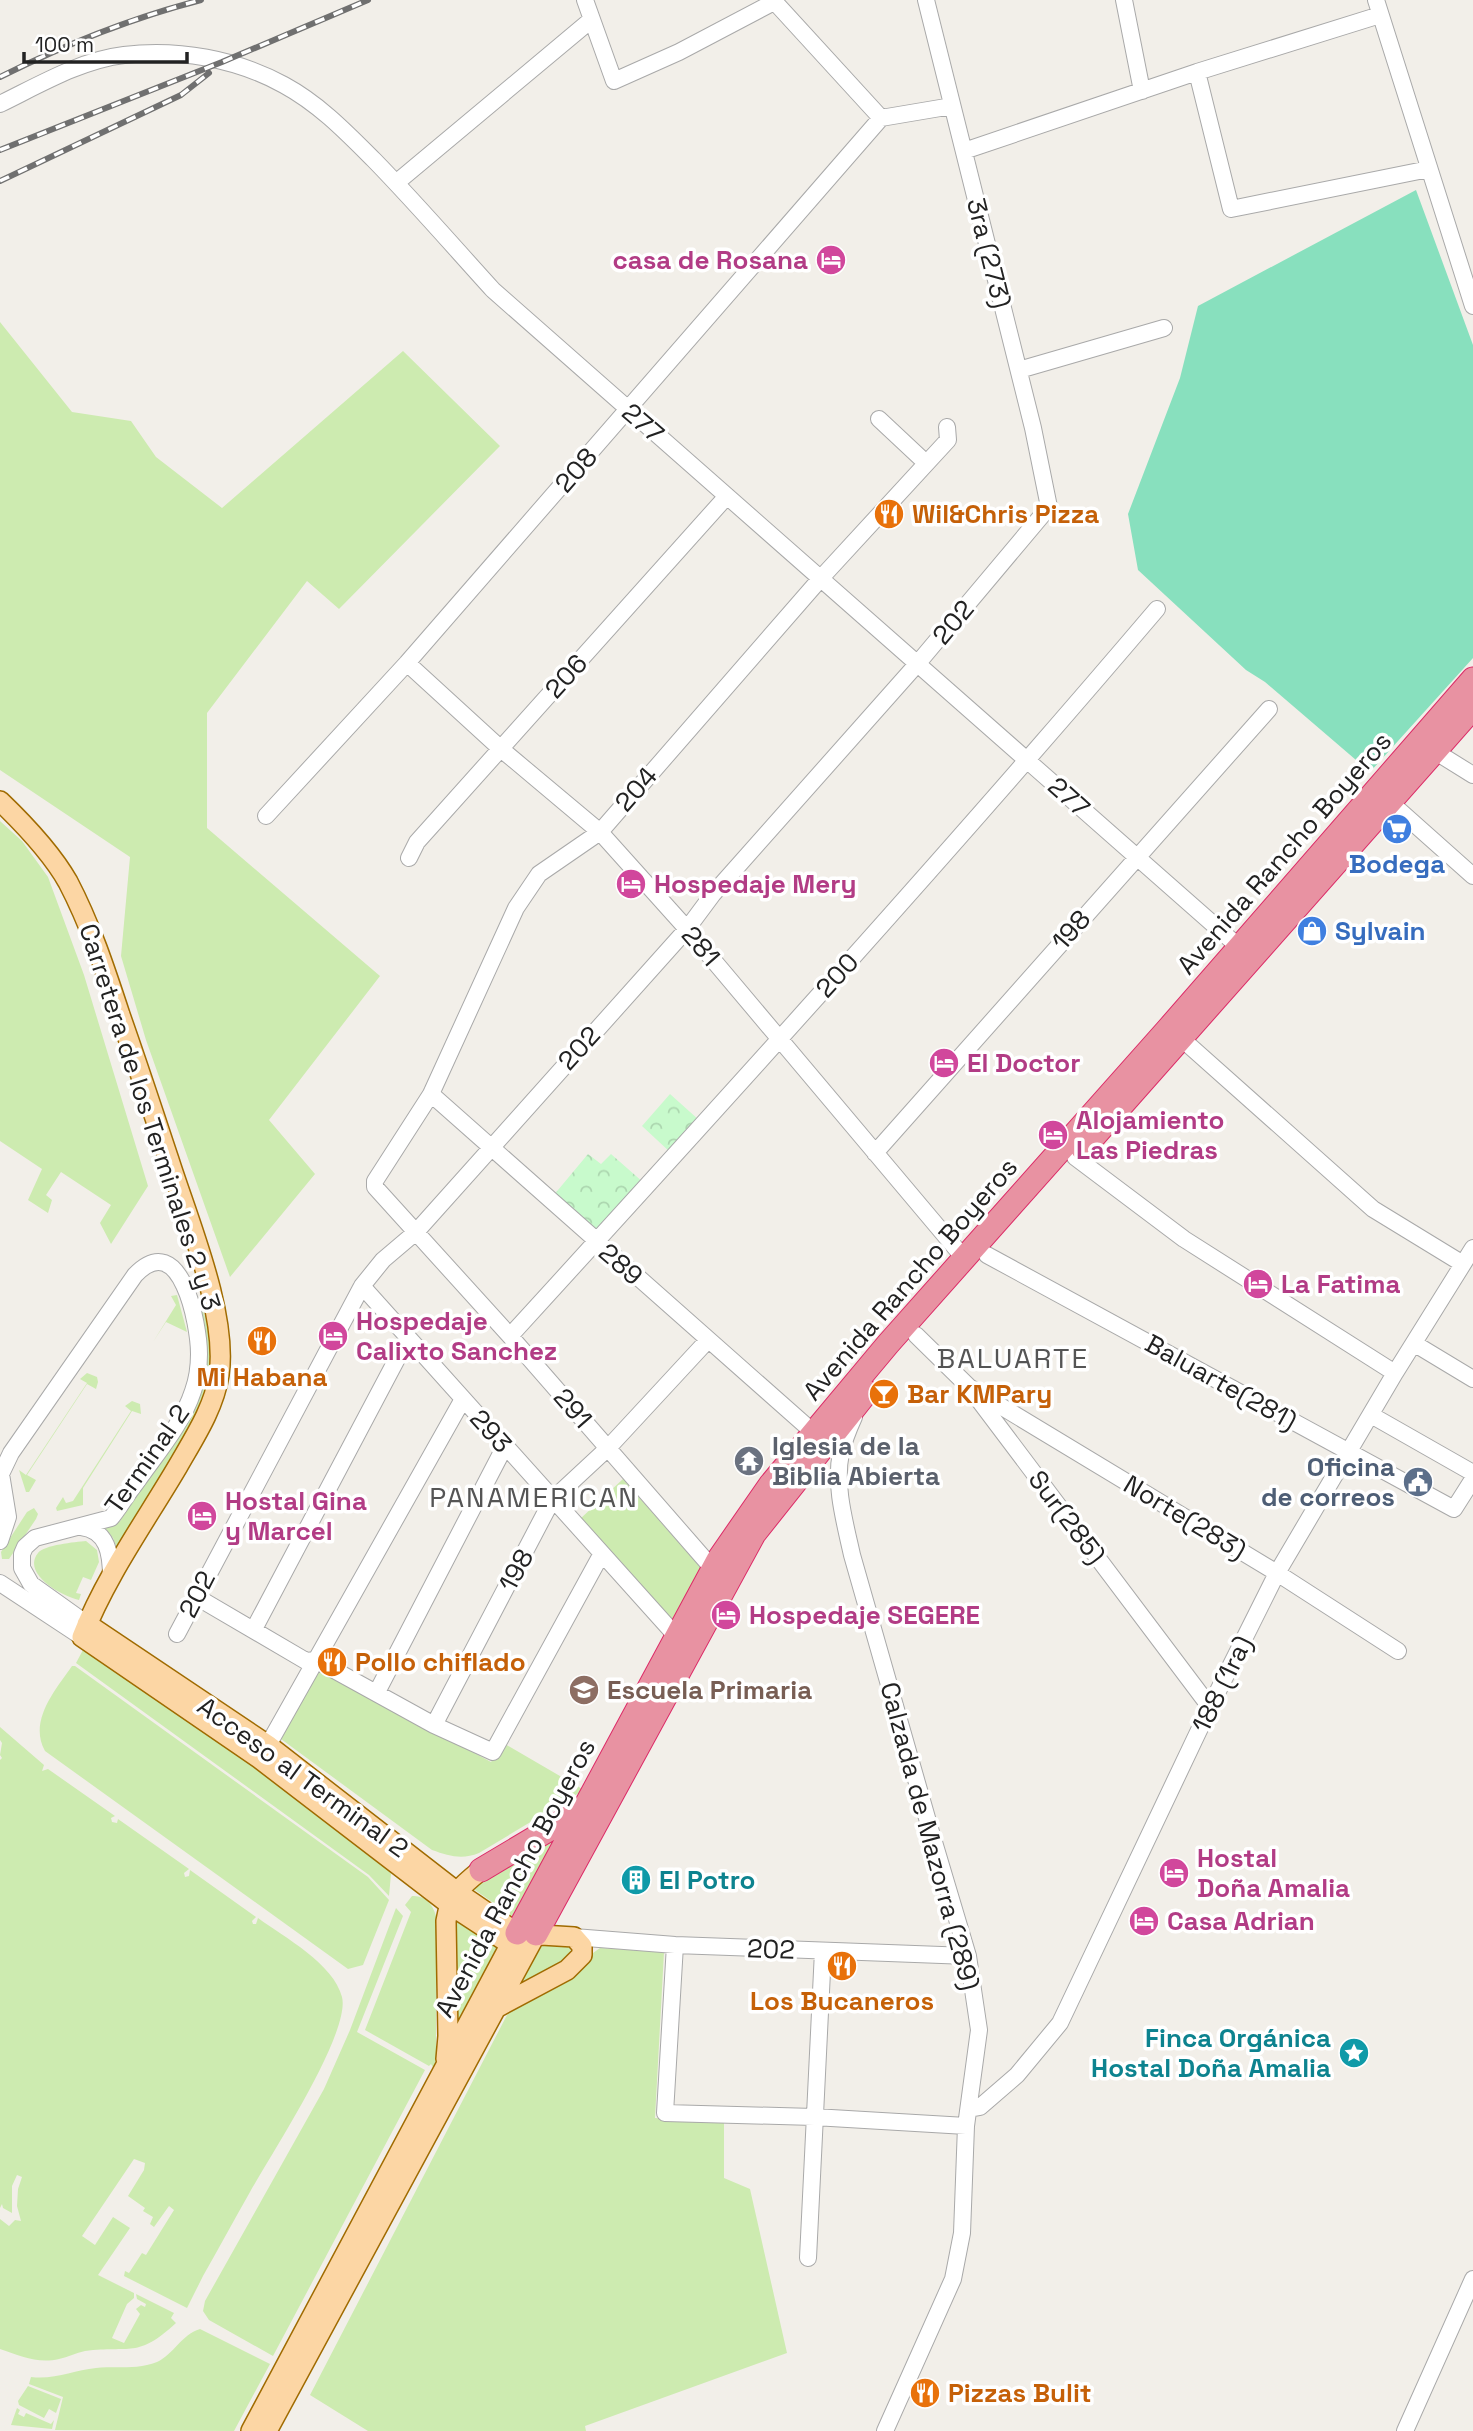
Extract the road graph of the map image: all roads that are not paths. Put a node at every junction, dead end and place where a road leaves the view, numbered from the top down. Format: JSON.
{"nodes":[{"id":1,"x":585,"y":0,"type":"edge"},
{"id":2,"x":926,"y":0,"type":"edge"},
{"id":3,"x":1124,"y":0,"type":"edge"},
{"id":4,"x":773,"y":1,"type":"edge"},
{"id":5,"x":1378,"y":8,"type":"edge"},
{"id":6,"x":591,"y":20,"type":"junction"},
{"id":7,"x":1196,"y":72,"type":"junction"},
{"id":8,"x":1142,"y":90,"type":"junction"},
{"id":9,"x":0,"y":104,"type":"edge"},
{"id":10,"x":952,"y":106,"type":"junction"},
{"id":11,"x":881,"y":118,"type":"junction"},
{"id":12,"x":964,"y":151,"type":"junction"},
{"id":13,"x":1429,"y":169,"type":"junction"},
{"id":14,"x":396,"y":183,"type":"junction"},
{"id":15,"x":1473,"y":306,"type":"edge"},
{"id":16,"x":1164,"y":328,"type":"dead end"},
{"id":17,"x":1018,"y":370,"type":"junction"},
{"id":18,"x":628,"y":410,"type":"junction"},
{"id":19,"x":879,"y":419,"type":"dead end"},
{"id":20,"x":947,"y":426,"type":"dead end"},
{"id":21,"x":926,"y":463,"type":"junction"},
{"id":22,"x":727,"y":496,"type":"junction"},
{"id":23,"x":1049,"y":508,"type":"joint"},
{"id":24,"x":821,"y":578,"type":"junction"},
{"id":25,"x":1157,"y":609,"type":"dead end"},
{"id":26,"x":407,"y":663,"type":"junction"},
{"id":27,"x":918,"y":663,"type":"junction"},
{"id":28,"x":1473,"y":679,"type":"edge"},
{"id":29,"x":1473,"y":708,"type":"edge"},
{"id":30,"x":1269,"y":709,"type":"dead end"},
{"id":31,"x":501,"y":749,"type":"junction"},
{"id":32,"x":1436,"y":752,"type":"junction"},
{"id":33,"x":1028,"y":761,"type":"junction"},
{"id":34,"x":1473,"y":775,"type":"edge"},
{"id":35,"x":0,"y":801,"type":"edge"},
{"id":36,"x":1391,"y":803,"type":"junction"},
{"id":37,"x":266,"y":816,"type":"dead end"},
{"id":38,"x":600,"y":832,"type":"junction"},
{"id":39,"x":1136,"y":856,"type":"junction"},
{"id":40,"x":409,"y":858,"type":"dead end"},
{"id":41,"x":1473,"y":876,"type":"edge"},
{"id":42,"x":687,"y":929,"type":"junction"},
{"id":43,"x":1239,"y":947,"type":"junction"},
{"id":44,"x":1182,"y":1039,"type":"junction"},
{"id":45,"x":780,"y":1040,"type":"junction"},
{"id":46,"x":431,"y":1094,"type":"junction"},
{"id":47,"x":489,"y":1147,"type":"junction"},
{"id":48,"x":875,"y":1153,"type":"junction"},
{"id":49,"x":1076,"y":1157,"type":"junction"},
{"id":50,"x":375,"y":1184,"type":"joint"},
{"id":51,"x":415,"y":1232,"type":"junction"},
{"id":52,"x":596,"y":1242,"type":"junction"},
{"id":53,"x":1473,"y":1248,"type":"edge"},
{"id":54,"x":976,"y":1256,"type":"junction"},
{"id":55,"x":1463,"y":1264,"type":"junction"},
{"id":56,"x":362,"y":1286,"type":"junction"},
{"id":57,"x":916,"y":1335,"type":"junction"},
{"id":58,"x":510,"y":1336,"type":"junction"},
{"id":59,"x":408,"y":1338,"type":"junction"},
{"id":60,"x":708,"y":1340,"type":"junction"},
{"id":61,"x":1415,"y":1344,"type":"junction"},
{"id":62,"x":1395,"y":1373,"type":"junction"},
{"id":63,"x":1473,"y":1379,"type":"edge"},
{"id":64,"x":969,"y":1387,"type":"junction"},
{"id":65,"x":463,"y":1399,"type":"junction"},
{"id":66,"x":859,"y":1401,"type":"junction"},
{"id":67,"x":1371,"y":1415,"type":"junction"},
{"id":68,"x":813,"y":1432,"type":"junction"},
{"id":69,"x":505,"y":1446,"type":"junction"},
{"id":70,"x":608,"y":1448,"type":"junction"},
{"id":71,"x":1350,"y":1452,"type":"junction"},
{"id":72,"x":1473,"y":1473,"type":"edge"},
{"id":73,"x":1473,"y":1479,"type":"edge"},
{"id":74,"x":552,"y":1500,"type":"junction"},
{"id":75,"x":79,"y":1527,"type":"junction"},
{"id":76,"x":0,"y":1541,"type":"edge"},
{"id":77,"x":601,"y":1555,"type":"junction"},
{"id":78,"x":714,"y":1570,"type":"junction"},
{"id":79,"x":1277,"y":1573,"type":"junction"},
{"id":80,"x":111,"y":1577,"type":"junction"},
{"id":81,"x":0,"y":1583,"type":"edge"},
{"id":82,"x":195,"y":1595,"type":"junction"},
{"id":83,"x":254,"y":1629,"type":"junction"},
{"id":84,"x":85,"y":1630,"type":"junction"},
{"id":85,"x":177,"y":1634,"type":"dead end"},
{"id":86,"x":677,"y":1637,"type":"junction"},
{"id":87,"x":1398,"y":1651,"type":"dead end"},
{"id":88,"x":316,"y":1660,"type":"junction"},
{"id":89,"x":377,"y":1692,"type":"junction"},
{"id":90,"x":1210,"y":1707,"type":"junction"},
{"id":91,"x":434,"y":1725,"type":"junction"},
{"id":92,"x":264,"y":1753,"type":"junction"},
{"id":93,"x":583,"y":1810,"type":"junction"},
{"id":94,"x":481,"y":1870,"type":"junction"},
{"id":95,"x":435,"y":1875,"type":"junction"},
{"id":96,"x":453,"y":1898,"type":"junction"},
{"id":97,"x":521,"y":1937,"type":"junction"},
{"id":98,"x":579,"y":1944,"type":"junction"},
{"id":99,"x":675,"y":1945,"type":"junction"},
{"id":100,"x":823,"y":1951,"type":"junction"},
{"id":101,"x":968,"y":1956,"type":"junction"},
{"id":102,"x":494,"y":2010,"type":"junction"},
{"id":103,"x":443,"y":2073,"type":"junction"},
{"id":104,"x":814,"y":2118,"type":"junction"},
{"id":105,"x":967,"y":2118,"type":"junction"},
{"id":106,"x":808,"y":2258,"type":"dead end"},
{"id":107,"x":1473,"y":2280,"type":"edge"},
{"id":108,"x":251,"y":2431,"type":"edge"},
{"id":109,"x":267,"y":2431,"type":"edge"},
{"id":110,"x":885,"y":2431,"type":"edge"},
{"id":111,"x":1405,"y":2431,"type":"edge"}],
"edges":[{"from":1,"to":6,"type":"street"},
{"from":2,"to":10,"type":"street","name":"3ra (273)"},
{"from":3,"to":8,"type":"street"},
{"from":4,"to":6,"type":"street"},
{"from":4,"to":11,"type":"street"},
{"from":5,"to":7,"type":"street"},
{"from":5,"to":13,"type":"street"},
{"from":6,"to":14,"type":"street"},
{"from":7,"to":8,"type":"street"},
{"from":7,"to":13,"type":"street"},
{"from":8,"to":12,"type":"street"},
{"from":9,"to":14,"type":"street","name":"277"},
{"from":10,"to":11,"type":"street"},
{"from":10,"to":12,"type":"street","name":"3ra (273)"},
{"from":11,"to":18,"type":"street","name":"208"},
{"from":12,"to":17,"type":"street","name":"3ra (273)"},
{"from":13,"to":15,"type":"street"},
{"from":14,"to":18,"type":"street","name":"277"},
{"from":16,"to":17,"type":"street"},
{"from":17,"to":23,"type":"street","name":"3ra (273)"},
{"from":18,"to":22,"type":"street","name":"277"},
{"from":18,"to":26,"type":"street","name":"208"},
{"from":19,"to":21,"type":"street"},
{"from":20,"to":21,"type":"street","name":"204"},
{"from":21,"to":24,"type":"street","name":"204"},
{"from":22,"to":24,"type":"street","name":"277"},
{"from":22,"to":31,"type":"street","name":"206"},
{"from":23,"to":27,"type":"street","name":"202"},
{"from":24,"to":27,"type":"street","name":"277"},
{"from":24,"to":38,"type":"street","name":"204"},
{"from":25,"to":33,"type":"street","name":"200"},
{"from":26,"to":31,"type":"street","name":"281"},
{"from":26,"to":37,"type":"street","name":"208"},
{"from":27,"to":33,"type":"street","name":"277"},
{"from":27,"to":42,"type":"street","name":"202"},
{"from":28,"to":43,"type":"highway","name":"Avenida Rancho Boyeros"},
{"from":29,"to":32,"type":"highway","name":"Avenida Rancho Boyeros"},
{"from":30,"to":39,"type":"street","name":"198"},
{"from":31,"to":38,"type":"street","name":"281"},
{"from":31,"to":40,"type":"street","name":"206"},
{"from":32,"to":34,"type":"street"},
{"from":32,"to":36,"type":"highway","name":"Avenida Rancho Boyeros"},
{"from":33,"to":39,"type":"street","name":"277"},
{"from":33,"to":45,"type":"street","name":"200"},
{"from":35,"to":80,"type":"main road","name":"Carretera de los Terminales 2 y 3"},
{"from":36,"to":41,"type":"street"},
{"from":36,"to":44,"type":"highway","name":"Avenida Rancho Boyeros"},
{"from":38,"to":42,"type":"street","name":"281"},
{"from":38,"to":46,"type":"street","name":"204"},
{"from":39,"to":43,"type":"street","name":"277"},
{"from":39,"to":48,"type":"street","name":"198"},
{"from":42,"to":45,"type":"street","name":"281"},
{"from":42,"to":47,"type":"street","name":"202"},
{"from":43,"to":54,"type":"highway","name":"Avenida Rancho Boyeros"},
{"from":44,"to":49,"type":"highway","name":"Avenida Rancho Boyeros"},
{"from":44,"to":55,"type":"street"},
{"from":45,"to":48,"type":"street","name":"281"},
{"from":45,"to":52,"type":"street","name":"200"},
{"from":46,"to":47,"type":"street","name":"289"},
{"from":46,"to":50,"type":"street","name":"204"},
{"from":47,"to":51,"type":"street","name":"202"},
{"from":47,"to":52,"type":"street","name":"289"},
{"from":48,"to":54,"type":"street","name":"281"},
{"from":49,"to":54,"type":"highway","name":"Avenida Rancho Boyeros"},
{"from":49,"to":62,"type":"street"},
{"from":50,"to":51,"type":"street","name":"291"},
{"from":51,"to":56,"type":"street","name":"202"},
{"from":51,"to":58,"type":"street","name":"291"},
{"from":52,"to":58,"type":"street","name":"200"},
{"from":52,"to":60,"type":"street","name":"289"},
{"from":53,"to":55,"type":"street","name":"188 (1ra)"},
{"from":54,"to":57,"type":"highway","name":"Avenida Rancho Boyeros"},
{"from":54,"to":68,"type":"highway","name":"Avenida Rancho Boyeros"},
{"from":54,"to":71,"type":"street","name":"Baluarte(281)"},
{"from":55,"to":61,"type":"street","name":"188 (1ra)"},
{"from":56,"to":59,"type":"street","name":"293"},
{"from":56,"to":82,"type":"street","name":"202"},
{"from":57,"to":64,"type":"street","name":"Sur(285)"},
{"from":57,"to":66,"type":"highway","name":"Avenida Rancho Boyeros"},
{"from":58,"to":70,"type":"street","name":"291"},
{"from":59,"to":65,"type":"street","name":"293"},
{"from":59,"to":83,"type":"street"},
{"from":60,"to":68,"type":"street","name":"289"},
{"from":60,"to":70,"type":"street","name":"198"},
{"from":61,"to":62,"type":"street","name":"188 (1ra)"},
{"from":61,"to":63,"type":"street"},
{"from":62,"to":67,"type":"street","name":"188 (1ra)"},
{"from":64,"to":79,"type":"street","name":"Norte(283)"},
{"from":64,"to":90,"type":"street","name":"Sur(285)"},
{"from":65,"to":69,"type":"street","name":"293"},
{"from":65,"to":88,"type":"street"},
{"from":66,"to":97,"type":"highway","name":"Avenida Rancho Boyeros"},
{"from":66,"to":101,"type":"street","name":"Calzada de Mazorra (289)"},
{"from":67,"to":71,"type":"street","name":"188 (1ra)"},
{"from":67,"to":72,"type":"street"},
{"from":68,"to":78,"type":"highway","name":"Avenida Rancho Boyeros"},
{"from":69,"to":74,"type":"street","name":"293"},
{"from":69,"to":89,"type":"street"},
{"from":70,"to":74,"type":"street","name":"198"},
{"from":70,"to":78,"type":"street","name":"291"},
{"from":71,"to":73,"type":"street","name":"Baluarte(281)"},
{"from":71,"to":79,"type":"street","name":"188 (1ra)"},
{"from":74,"to":77,"type":"street","name":"293"},
{"from":74,"to":91,"type":"street","name":"198"},
{"from":75,"to":76,"type":"street","name":"Terminal 2"},
{"from":75,"to":80,"type":"street"},
{"from":75,"to":84,"type":"street","name":"Terminal 2"},
{"from":77,"to":86,"type":"street","name":"293"},
{"from":77,"to":91,"type":"street"},
{"from":78,"to":86,"type":"highway","name":"Avenida Rancho Boyeros"},
{"from":79,"to":87,"type":"street","name":"Norte(283)"},
{"from":79,"to":90,"type":"street","name":"188 (1ra)"},
{"from":80,"to":84,"type":"main road","name":"Carretera de los Terminales 2 y 3"},
{"from":81,"to":84,"type":"street"},
{"from":82,"to":83,"type":"street"},
{"from":82,"to":85,"type":"street","name":"202"},
{"from":83,"to":88,"type":"street"},
{"from":84,"to":92,"type":"main road","name":"Acceso al Terminal 2"},
{"from":86,"to":93,"type":"highway","name":"Avenida Rancho Boyeros"},
{"from":88,"to":89,"type":"street"},
{"from":88,"to":92,"type":"street"},
{"from":89,"to":91,"type":"street"},
{"from":90,"to":105,"type":"street","name":"188 (1ra)"},
{"from":92,"to":95,"type":"main road","name":"Acceso al Terminal 2"},
{"from":92,"to":96,"type":"main road","name":"Acceso al Terminal 2"},
{"from":93,"to":94,"type":"highway"},
{"from":93,"to":97,"type":"highway","name":"Avenida Rancho Boyeros"},
{"from":94,"to":95,"type":"main road"},
{"from":94,"to":96,"type":"main road"},
{"from":95,"to":96,"type":"main road","name":"Acceso al Terminal 2"},
{"from":96,"to":97,"type":"main road","name":"Acceso al Terminal 2"},
{"from":96,"to":103,"type":"main road"},
{"from":97,"to":98,"type":"main road"},
{"from":97,"to":102,"type":"main road","name":"Avenida Rancho Boyeros"},
{"from":97,"to":103,"type":"main road","name":"Avenida Rancho Boyeros"},
{"from":98,"to":99,"type":"street","name":"202"},
{"from":98,"to":102,"type":"main road"},
{"from":99,"to":100,"type":"street","name":"202"},
{"from":99,"to":104,"type":"street"},
{"from":100,"to":101,"type":"street","name":"202"},
{"from":100,"to":104,"type":"street"},
{"from":101,"to":105,"type":"street","name":"Calzada de Mazorra (289)"},
{"from":102,"to":109,"type":"main road","name":"Avenida Rancho Boyeros"},
{"from":103,"to":108,"type":"main road","name":"Avenida Rancho Boyeros"},
{"from":104,"to":105,"type":"street"},
{"from":104,"to":106,"type":"street"},
{"from":105,"to":110,"type":"street","name":"Calzada de Mazorra (289)"},
{"from":107,"to":111,"type":"street"}]}
